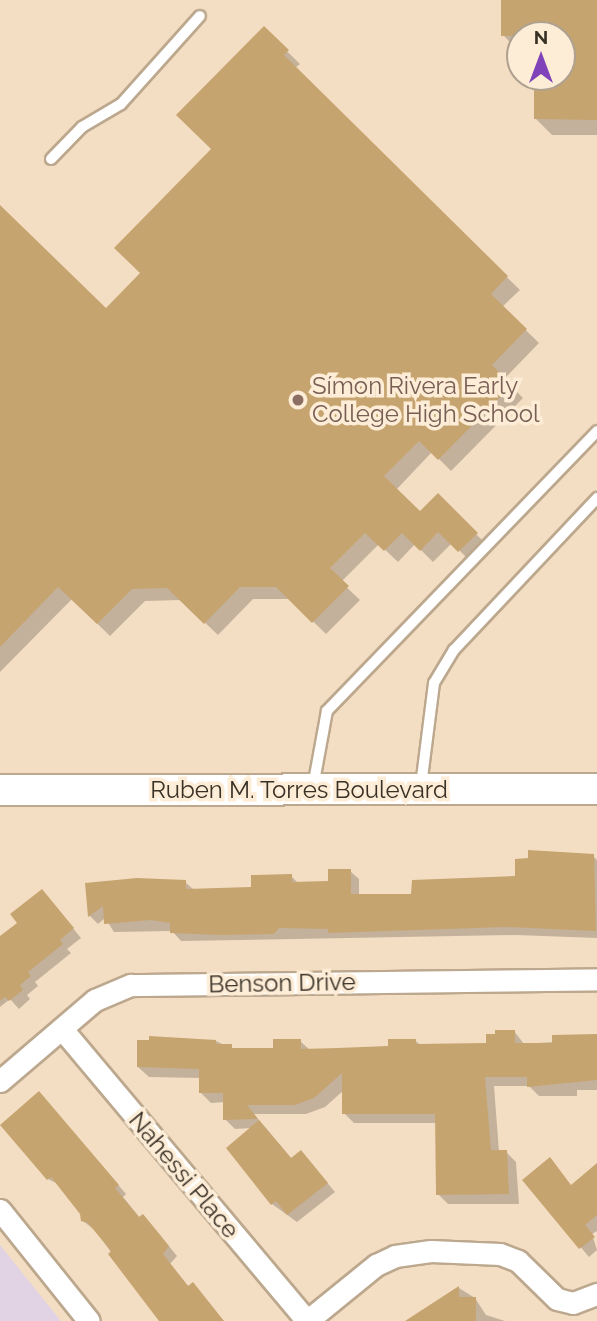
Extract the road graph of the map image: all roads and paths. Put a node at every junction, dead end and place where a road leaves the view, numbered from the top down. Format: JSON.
{"nodes":[{"id":1,"x":200,"y":16,"type":"dead end"},
{"id":2,"x":51,"y":159,"type":"dead end"},
{"id":3,"x":597,"y":431,"type":"edge"},
{"id":4,"x":597,"y":498,"type":"edge"},
{"id":5,"x":597,"y":789,"type":"edge"},
{"id":6,"x":0,"y":790,"type":"edge"},
{"id":7,"x":421,"y":790,"type":"junction"},
{"id":8,"x":313,"y":791,"type":"junction"},
{"id":9,"x":597,"y":979,"type":"edge"},
{"id":10,"x":62,"y":1029,"type":"junction"},
{"id":11,"x":0,"y":1081,"type":"edge"},
{"id":12,"x":0,"y":1210,"type":"edge"},
{"id":13,"x":597,"y":1294,"type":"edge"},
{"id":14,"x":89,"y":1321,"type":"edge"},
{"id":15,"x":307,"y":1321,"type":"edge"}],
"edges":[{"from":1,"to":2,"type":"lane"},
{"from":3,"to":8,"type":"lane"},
{"from":4,"to":7,"type":"lane"},
{"from":5,"to":7,"type":"main road","name":"Ruben M. Torres Boulevard"},
{"from":6,"to":8,"type":"main road","name":"Ruben M. Torres Boulevard"},
{"from":7,"to":8,"type":"main road","name":"Ruben M. Torres Boulevard"},
{"from":9,"to":10,"type":"street","name":"Benson Drive"},
{"from":10,"to":11,"type":"street","name":"Benson Drive"},
{"from":10,"to":15,"type":"street","name":"Nahessi Place"},
{"from":12,"to":14,"type":"street"},
{"from":13,"to":15,"type":"street"}]}
